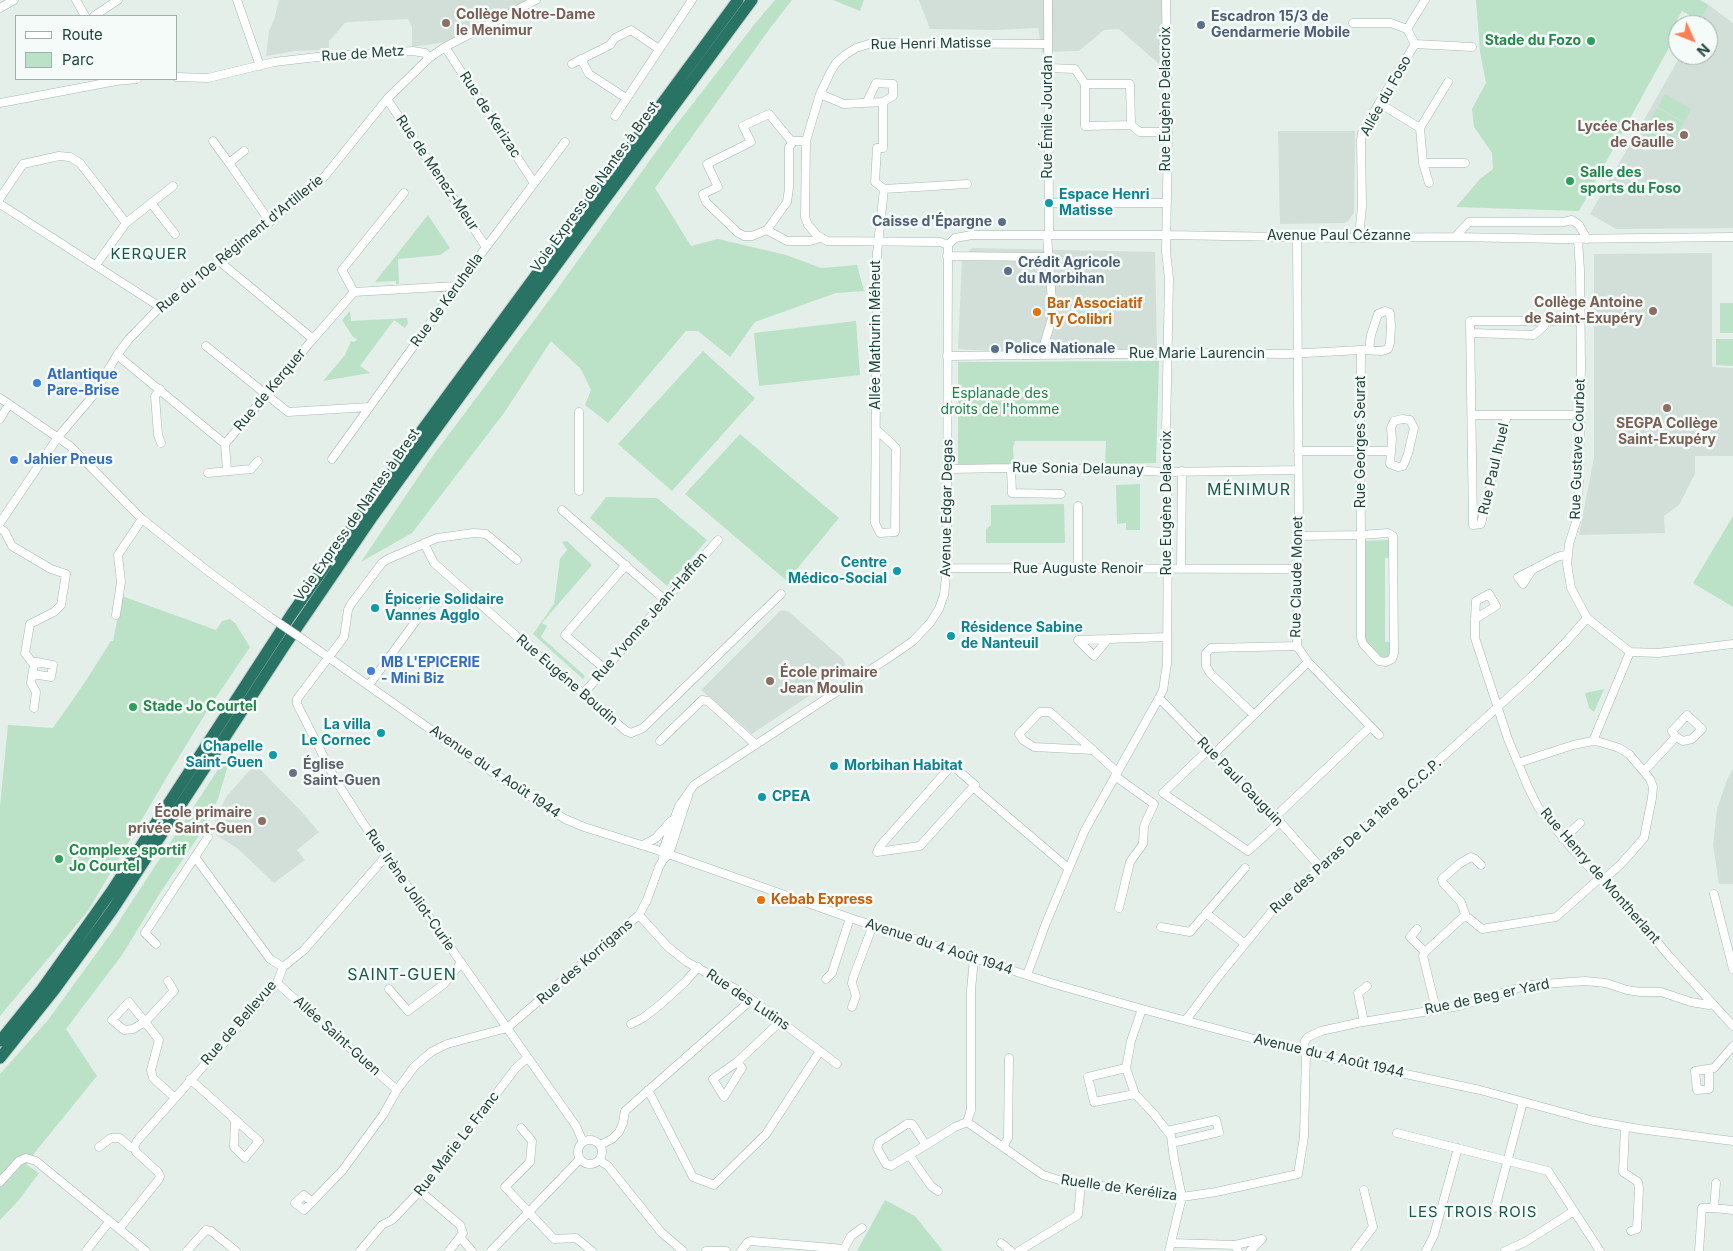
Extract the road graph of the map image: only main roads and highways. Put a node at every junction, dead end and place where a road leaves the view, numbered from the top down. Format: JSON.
{"nodes":[{"id":1,"x":738,"y":0,"type":"edge"},
{"id":2,"x":752,"y":0,"type":"edge"},
{"id":3,"x":0,"y":1041,"type":"edge"},
{"id":4,"x":0,"y":1058,"type":"edge"}],
"edges":[{"from":1,"to":3,"type":"highway","name":"Voie Express de Nantes à Brest"},
{"from":2,"to":4,"type":"highway","name":"Voie Express de Nantes à Brest"}]}
